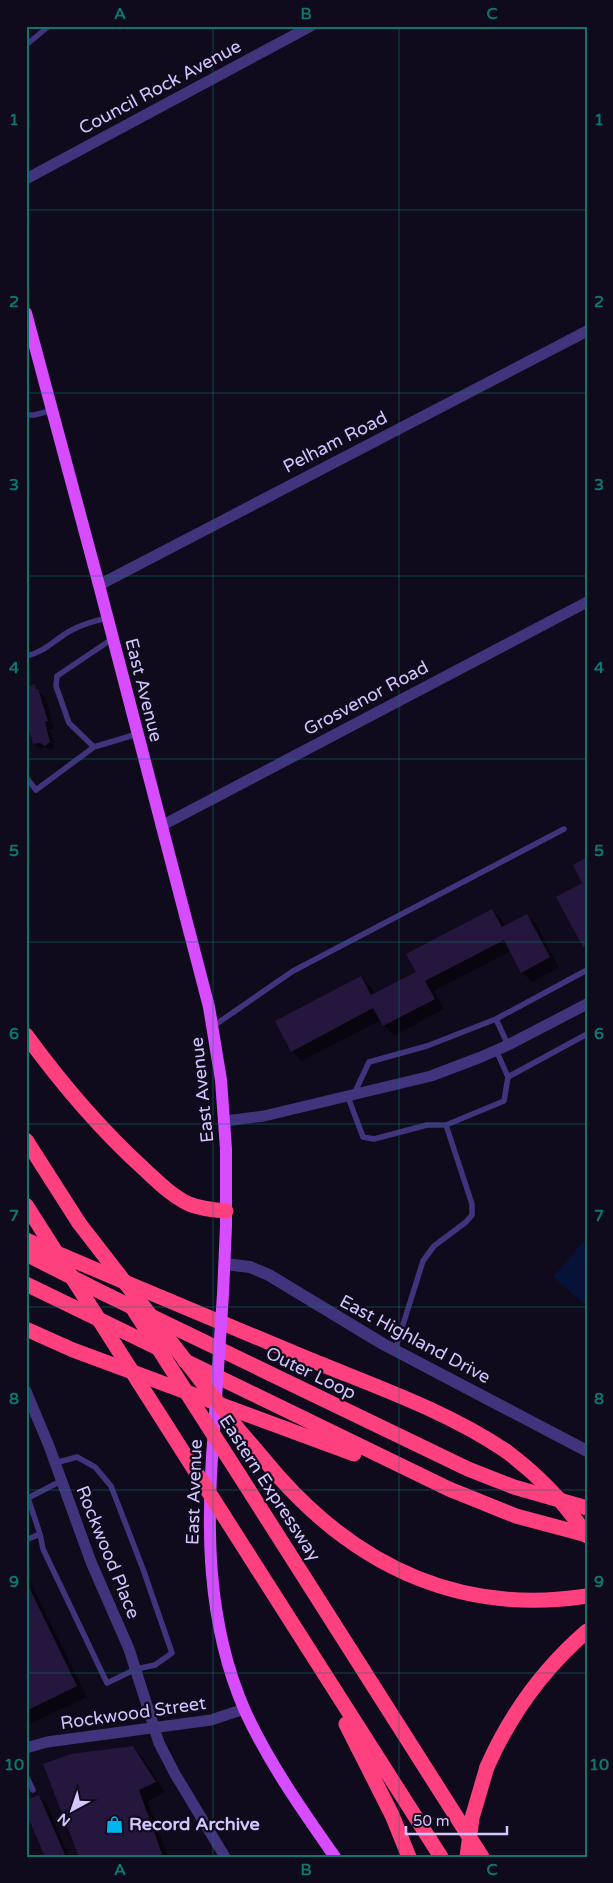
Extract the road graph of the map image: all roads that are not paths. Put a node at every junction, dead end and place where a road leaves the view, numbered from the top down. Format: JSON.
{"nodes":[{"id":1,"x":49,"y":26,"type":"edge"},
{"id":2,"x":311,"y":26,"type":"edge"},
{"id":3,"x":26,"y":45,"type":"edge"},
{"id":4,"x":26,"y":179,"type":"edge"},
{"id":5,"x":26,"y":313,"type":"edge"},
{"id":6,"x":587,"y":331,"type":"edge"},
{"id":7,"x":53,"y":410,"type":"junction"},
{"id":8,"x":26,"y":415,"type":"edge"},
{"id":9,"x":99,"y":585,"type":"junction"},
{"id":10,"x":587,"y":602,"type":"edge"},
{"id":11,"x":108,"y":618,"type":"junction"},
{"id":12,"x":113,"y":639,"type":"junction"},
{"id":13,"x":26,"y":656,"type":"edge"},
{"id":14,"x":137,"y":734,"type":"junction"},
{"id":15,"x":94,"y":747,"type":"junction"},
{"id":16,"x":26,"y":778,"type":"edge"},
{"id":17,"x":161,"y":826,"type":"junction"},
{"id":18,"x":564,"y":829,"type":"dead end"},
{"id":19,"x":587,"y":970,"type":"edge"},
{"id":20,"x":587,"y":1004,"type":"edge"},
{"id":21,"x":496,"y":1019,"type":"junction"},
{"id":22,"x":212,"y":1027,"type":"junction"},
{"id":23,"x":587,"y":1034,"type":"edge"},
{"id":24,"x":26,"y":1035,"type":"edge"},
{"id":25,"x":508,"y":1045,"type":"junction"},
{"id":26,"x":496,"y":1050,"type":"junction"},
{"id":27,"x":508,"y":1077,"type":"junction"},
{"id":28,"x":351,"y":1096,"type":"junction"},
{"id":29,"x":225,"y":1121,"type":"junction"},
{"id":30,"x":446,"y":1125,"type":"junction"},
{"id":31,"x":26,"y":1140,"type":"edge"},
{"id":32,"x":26,"y":1205,"type":"edge"},
{"id":33,"x":226,"y":1211,"type":"junction"},
{"id":34,"x":79,"y":1224,"type":"junction"},
{"id":35,"x":26,"y":1240,"type":"edge"},
{"id":36,"x":26,"y":1254,"type":"edge"},
{"id":37,"x":225,"y":1264,"type":"junction"},
{"id":38,"x":26,"y":1284,"type":"edge"},
{"id":39,"x":26,"y":1329,"type":"edge"},
{"id":40,"x":395,"y":1350,"type":"junction"},
{"id":41,"x":26,"y":1391,"type":"edge"},
{"id":42,"x":30,"y":1413,"type":"edge"},
{"id":43,"x":587,"y":1450,"type":"edge"},
{"id":44,"x":55,"y":1463,"type":"junction"},
{"id":45,"x":60,"y":1482,"type":"junction"},
{"id":46,"x":449,"y":1489,"type":"junction"},
{"id":47,"x":587,"y":1508,"type":"edge"},
{"id":48,"x":40,"y":1534,"type":"junction"},
{"id":49,"x":587,"y":1536,"type":"edge"},
{"id":50,"x":26,"y":1540,"type":"edge"},
{"id":51,"x":582,"y":1596,"type":"edge"},
{"id":52,"x":587,"y":1631,"type":"edge"},
{"id":53,"x":308,"y":1649,"type":"junction"},
{"id":54,"x":136,"y":1669,"type":"junction"},
{"id":55,"x":244,"y":1709,"type":"junction"},
{"id":56,"x":153,"y":1728,"type":"junction"},
{"id":57,"x":26,"y":1748,"type":"edge"},
{"id":58,"x":26,"y":1775,"type":"edge"},
{"id":59,"x":33,"y":1790,"type":"dead end"},
{"id":60,"x":224,"y":1857,"type":"edge"},
{"id":61,"x":335,"y":1857,"type":"edge"},
{"id":62,"x":409,"y":1857,"type":"edge"},
{"id":63,"x":441,"y":1857,"type":"edge"},
{"id":64,"x":467,"y":1857,"type":"edge"},
{"id":65,"x":482,"y":1857,"type":"edge"}],
"edges":[{"from":1,"to":3,"type":"lane"},
{"from":2,"to":4,"type":"street","name":"Council Rock Avenue"},
{"from":5,"to":7,"type":"main road","name":"East Avenue"},
{"from":6,"to":9,"type":"street","name":"Pelham Road"},
{"from":7,"to":8,"type":"lane"},
{"from":7,"to":9,"type":"main road","name":"East Avenue"},
{"from":9,"to":11,"type":"main road","name":"East Avenue"},
{"from":10,"to":17,"type":"street","name":"Grosvenor Road"},
{"from":11,"to":12,"type":"main road","name":"East Avenue"},
{"from":11,"to":13,"type":"lane"},
{"from":12,"to":14,"type":"main road","name":"East Avenue"},
{"from":12,"to":15,"type":"lane"},
{"from":14,"to":15,"type":"lane"},
{"from":14,"to":17,"type":"main road","name":"East Avenue"},
{"from":15,"to":16,"type":"lane"},
{"from":17,"to":22,"type":"main road","name":"East Avenue"},
{"from":18,"to":22,"type":"lane"},
{"from":19,"to":21,"type":"lane"},
{"from":20,"to":25,"type":"street"},
{"from":21,"to":25,"type":"lane"},
{"from":21,"to":28,"type":"lane"},
{"from":22,"to":29,"type":"main road","name":"East Avenue"},
{"from":23,"to":27,"type":"lane"},
{"from":24,"to":33,"type":"highway"},
{"from":25,"to":26,"type":"street"},
{"from":26,"to":27,"type":"lane"},
{"from":26,"to":28,"type":"street"},
{"from":27,"to":30,"type":"lane"},
{"from":28,"to":29,"type":"street"},
{"from":28,"to":30,"type":"lane"},
{"from":29,"to":33,"type":"main road","name":"East Avenue"},
{"from":30,"to":40,"type":"lane"},
{"from":31,"to":34,"type":"highway","name":"Eastern Expressway"},
{"from":32,"to":53,"type":"highway","bridge":true},
{"from":33,"to":37,"type":"main road","name":"East Avenue"},
{"from":34,"to":51,"type":"highway","bridge":true},
{"from":34,"to":65,"type":"highway","name":"Eastern Expressway","bridge":true},
{"from":35,"to":49,"type":"highway","bridge":true},
{"from":36,"to":47,"type":"highway","name":"Outer Loop"},
{"from":37,"to":40,"type":"street","name":"East Highland Drive"},
{"from":37,"to":55,"type":"main road","name":"East Avenue","bridge":true},
{"from":38,"to":46,"type":"highway"},
{"from":39,"to":46,"type":"highway"},
{"from":40,"to":43,"type":"street","name":"East Highland Drive"},
{"from":41,"to":42,"type":"street","name":"Rockwood Place"},
{"from":42,"to":44,"type":"street","name":"Rockwood Place"},
{"from":44,"to":45,"type":"street","name":"Rockwood Place"},
{"from":44,"to":54,"type":"lane"},
{"from":45,"to":48,"type":"lane"},
{"from":45,"to":54,"type":"street","name":"Rockwood Place"},
{"from":46,"to":49,"type":"highway"},
{"from":48,"to":50,"type":"lane"},
{"from":48,"to":54,"type":"lane"},
{"from":52,"to":64,"type":"highway","bridge":true},
{"from":53,"to":62,"type":"highway"},
{"from":53,"to":63,"type":"highway"},
{"from":54,"to":56,"type":"street","name":"Rockwood Place"},
{"from":55,"to":56,"type":"street","name":"Rockwood Street"},
{"from":55,"to":61,"type":"main road","name":"East Avenue"},
{"from":56,"to":57,"type":"street","name":"Rockwood Street"},
{"from":56,"to":60,"type":"street","name":"Rockwood Place"},
{"from":58,"to":59,"type":"lane"}]}
